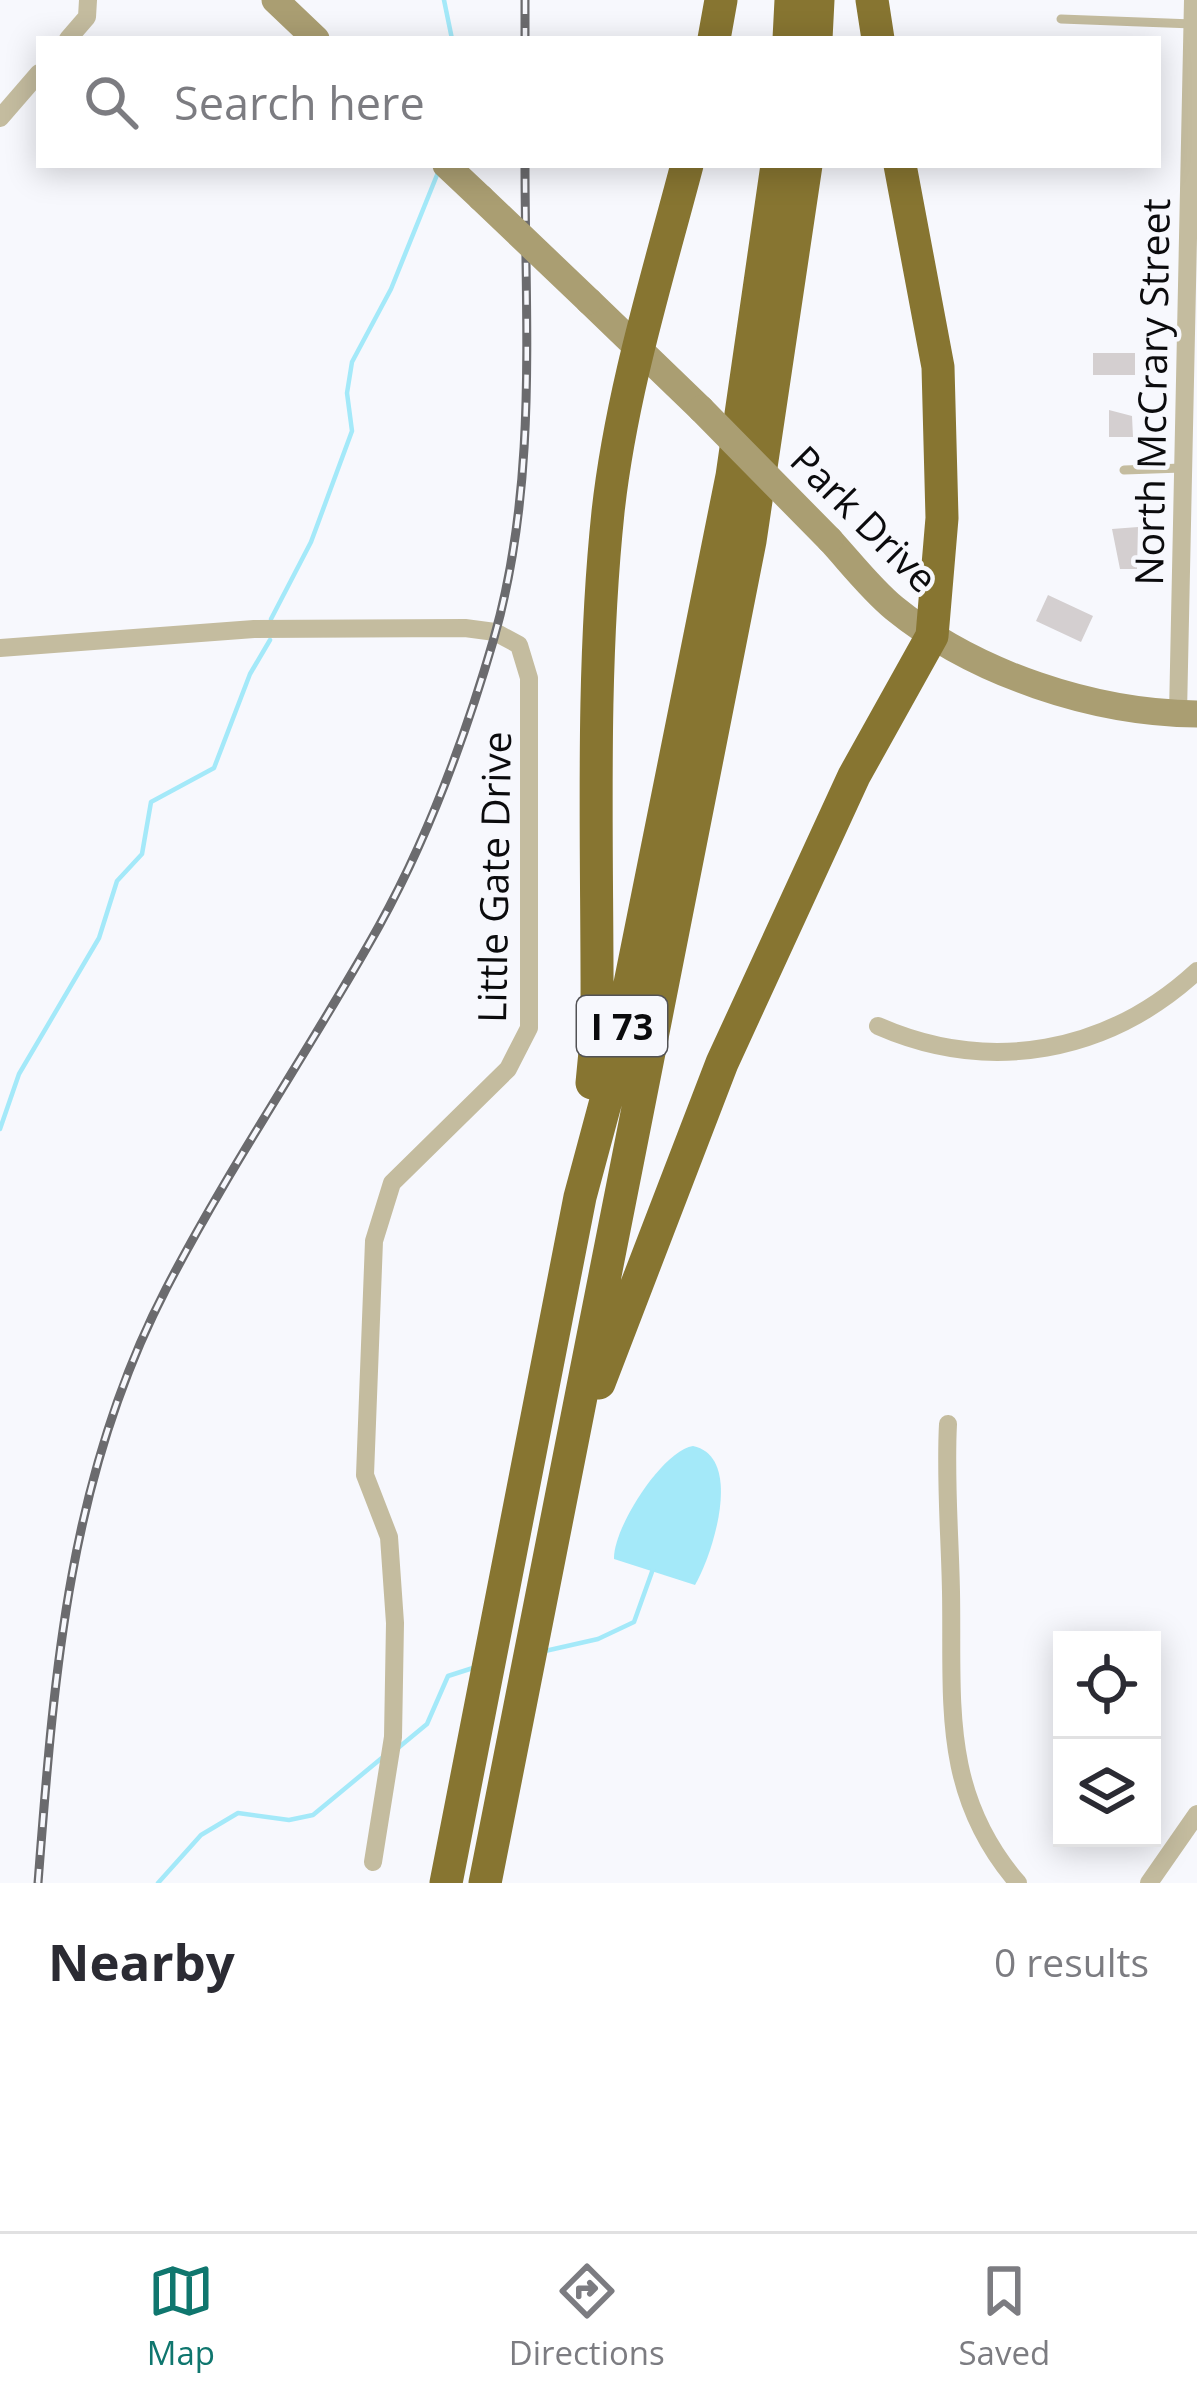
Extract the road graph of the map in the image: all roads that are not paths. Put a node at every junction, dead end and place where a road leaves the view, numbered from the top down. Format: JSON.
{"nodes":[{"id":1,"x":88,"y":0,"type":"edge"},
{"id":2,"x":275,"y":0,"type":"edge"},
{"id":3,"x":721,"y":0,"type":"edge"},
{"id":4,"x":791,"y":0,"type":"edge"},
{"id":5,"x":818,"y":0,"type":"edge"},
{"id":6,"x":872,"y":0,"type":"edge"},
{"id":7,"x":1193,"y":0,"type":"edge"},
{"id":8,"x":1061,"y":19,"type":"dead end"},
{"id":9,"x":1193,"y":24,"type":"junction"},
{"id":10,"x":71,"y":36,"type":"edge"},
{"id":11,"x":313,"y":36,"type":"edge"},
{"id":12,"x":714,"y":36,"type":"edge"},
{"id":13,"x":789,"y":36,"type":"edge"},
{"id":14,"x":816,"y":36,"type":"edge"},
{"id":15,"x":878,"y":36,"type":"edge"},
{"id":16,"x":36,"y":76,"type":"edge"},
{"id":17,"x":0,"y":118,"type":"edge"},
{"id":18,"x":449,"y":168,"type":"edge"},
{"id":19,"x":686,"y":168,"type":"edge"},
{"id":20,"x":777,"y":168,"type":"edge"},
{"id":21,"x":806,"y":168,"type":"edge"},
{"id":22,"x":901,"y":168,"type":"edge"},
{"id":23,"x":1193,"y":174,"type":"edge"},
{"id":24,"x":638,"y":348,"type":"junction"},
{"id":25,"x":1182,"y":468,"type":"junction"},
{"id":26,"x":1124,"y":470,"type":"dead end"},
{"id":27,"x":932,"y":636,"type":"junction"},
{"id":28,"x":0,"y":648,"type":"edge"},
{"id":29,"x":1187,"y":714,"type":"edge"},
{"id":30,"x":1197,"y":970,"type":"edge"},
{"id":31,"x":878,"y":1026,"type":"dead end"},
{"id":32,"x":580,"y":1197,"type":"junction"},
{"id":33,"x":948,"y":1424,"type":"dead end"},
{"id":34,"x":572,"y":1454,"type":"junction"},
{"id":35,"x":1197,"y":1814,"type":"edge"},
{"id":36,"x":373,"y":1862,"type":"dead end"},
{"id":37,"x":446,"y":1883,"type":"edge"},
{"id":38,"x":485,"y":1883,"type":"edge"},
{"id":39,"x":1018,"y":1883,"type":"edge"},
{"id":40,"x":1148,"y":1883,"type":"edge"}],
"edges":[{"from":1,"to":10,"type":"street"},
{"from":2,"to":11,"type":"main road"},
{"from":3,"to":12,"type":"highway"},
{"from":4,"to":13,"type":"highway"},
{"from":5,"to":14,"type":"highway"},
{"from":6,"to":15,"type":"highway"},
{"from":7,"to":9,"type":"street","name":"North McCrary Street"},
{"from":8,"to":9,"type":"lane"},
{"from":9,"to":23,"type":"street","name":"North McCrary Street"},
{"from":16,"to":17,"type":"street"},
{"from":18,"to":24,"type":"main road","name":"Park Drive","bridge":true},
{"from":19,"to":24,"type":"highway"},
{"from":20,"to":32,"type":"highway","number":"I 73"},
{"from":21,"to":34,"type":"highway","number":"I 73"},
{"from":22,"to":27,"type":"highway"},
{"from":23,"to":25,"type":"street","name":"North McCrary Street"},
{"from":24,"to":27,"type":"main road","name":"Park Drive","bridge":true},
{"from":24,"to":32,"type":"highway"},
{"from":25,"to":26,"type":"lane"},
{"from":25,"to":29,"type":"street","name":"North McCrary Street"},
{"from":27,"to":29,"type":"main road","name":"Park Drive"},
{"from":27,"to":34,"type":"highway"},
{"from":28,"to":36,"type":"street","name":"Little Gate Drive"},
{"from":30,"to":31,"type":"street"},
{"from":32,"to":37,"type":"highway","number":"I 73"},
{"from":33,"to":39,"type":"street"},
{"from":34,"to":38,"type":"highway","number":"I 73"},
{"from":35,"to":40,"type":"street"}]}
